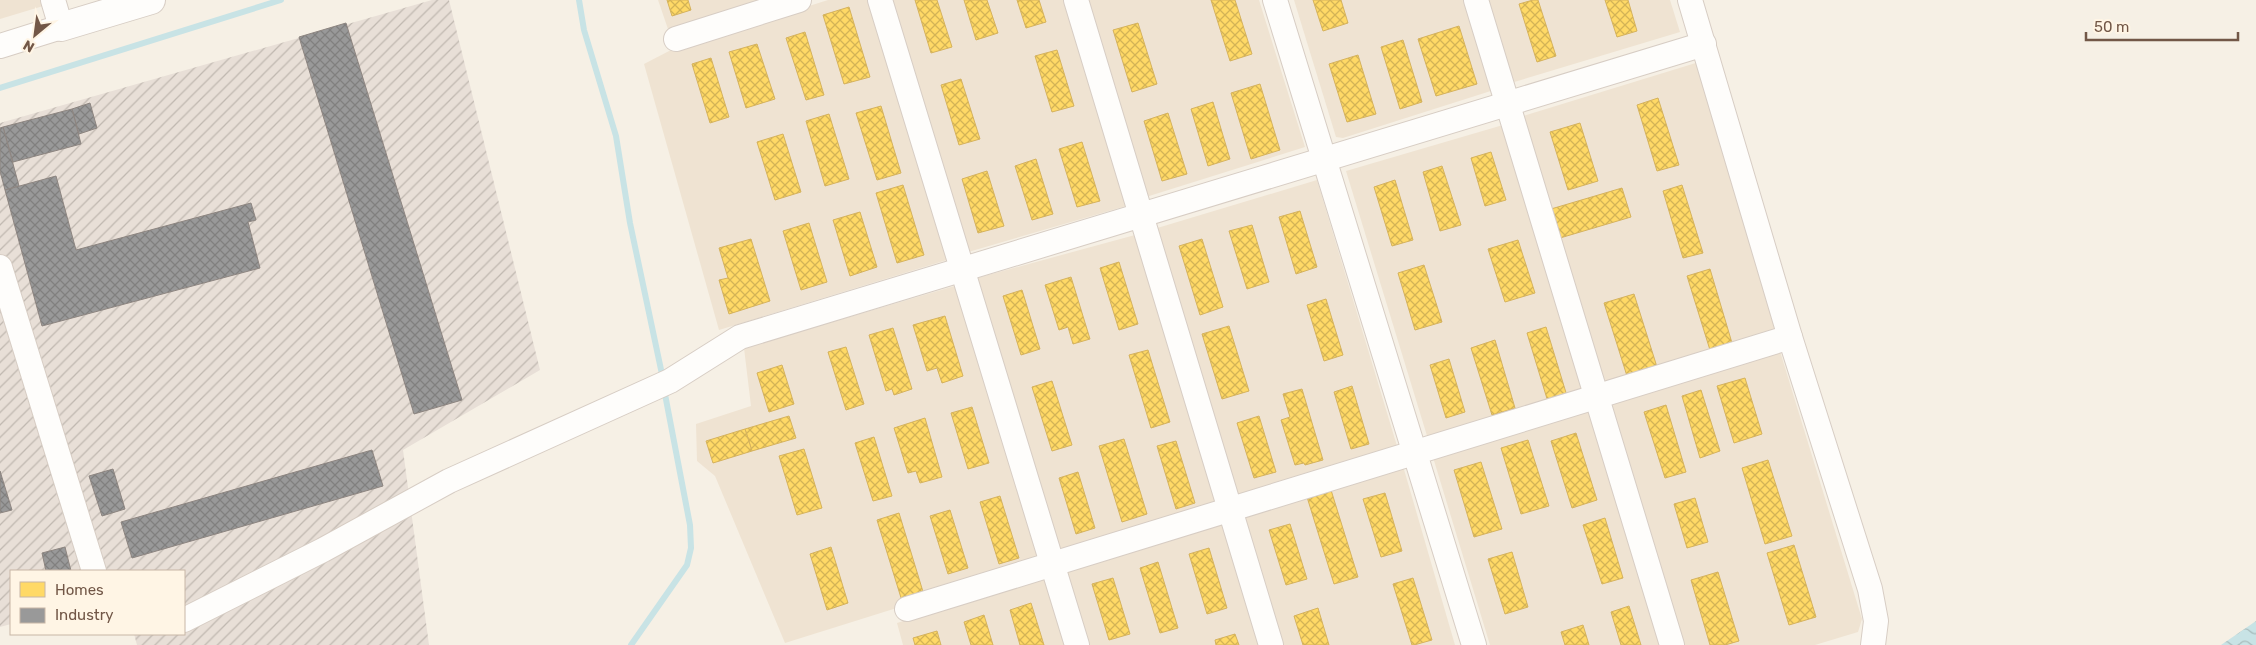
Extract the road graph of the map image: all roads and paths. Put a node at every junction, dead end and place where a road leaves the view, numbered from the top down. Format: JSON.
{"nodes":[{"id":1,"x":53,"y":0,"type":"edge"},
{"id":2,"x":151,"y":0,"type":"edge"},
{"id":3,"x":799,"y":0,"type":"edge"},
{"id":4,"x":880,"y":0,"type":"edge"},
{"id":5,"x":1076,"y":0,"type":"edge"},
{"id":6,"x":1275,"y":0,"type":"edge"},
{"id":7,"x":1476,"y":0,"type":"edge"},
{"id":8,"x":1690,"y":0,"type":"edge"},
{"id":9,"x":61,"y":27,"type":"junction"},
{"id":10,"x":676,"y":39,"type":"dead end"},
{"id":11,"x":1704,"y":44,"type":"junction"},
{"id":12,"x":0,"y":46,"type":"edge"},
{"id":13,"x":1507,"y":104,"type":"junction"},
{"id":14,"x":1324,"y":159,"type":"junction"},
{"id":15,"x":1141,"y":215,"type":"junction"},
{"id":16,"x":0,"y":267,"type":"edge"},
{"id":17,"x":962,"y":269,"type":"junction"},
{"id":18,"x":1790,"y":337,"type":"junction"},
{"id":19,"x":1596,"y":397,"type":"junction"},
{"id":20,"x":1414,"y":452,"type":"junction"},
{"id":21,"x":1230,"y":510,"type":"junction"},
{"id":22,"x":1052,"y":564,"type":"junction"},
{"id":23,"x":94,"y":570,"type":"edge"},
{"id":24,"x":907,"y":609,"type":"dead end"},
{"id":25,"x":185,"y":619,"type":"edge"},
{"id":26,"x":1869,"y":644,"type":"edge"},
{"id":27,"x":1077,"y":645,"type":"edge"},
{"id":28,"x":1271,"y":645,"type":"edge"},
{"id":29,"x":1474,"y":645,"type":"edge"},
{"id":30,"x":1672,"y":645,"type":"edge"}],
"edges":[{"from":1,"to":9,"type":"street"},
{"from":2,"to":9,"type":"street"},
{"from":3,"to":10,"type":"street"},
{"from":4,"to":17,"type":"street"},
{"from":5,"to":15,"type":"street"},
{"from":6,"to":14,"type":"street"},
{"from":7,"to":13,"type":"street"},
{"from":8,"to":11,"type":"street"},
{"from":9,"to":12,"type":"street"},
{"from":11,"to":13,"type":"street"},
{"from":11,"to":18,"type":"street"},
{"from":13,"to":14,"type":"street"},
{"from":13,"to":19,"type":"street"},
{"from":14,"to":15,"type":"street"},
{"from":14,"to":20,"type":"street"},
{"from":15,"to":17,"type":"street"},
{"from":15,"to":21,"type":"street"},
{"from":16,"to":23,"type":"street"},
{"from":17,"to":22,"type":"street"},
{"from":17,"to":25,"type":"street"},
{"from":18,"to":19,"type":"street"},
{"from":18,"to":26,"type":"street"},
{"from":19,"to":20,"type":"street"},
{"from":19,"to":30,"type":"street"},
{"from":20,"to":21,"type":"street"},
{"from":20,"to":29,"type":"street"},
{"from":21,"to":22,"type":"street"},
{"from":21,"to":28,"type":"street"},
{"from":22,"to":24,"type":"street"},
{"from":22,"to":27,"type":"street"}]}
